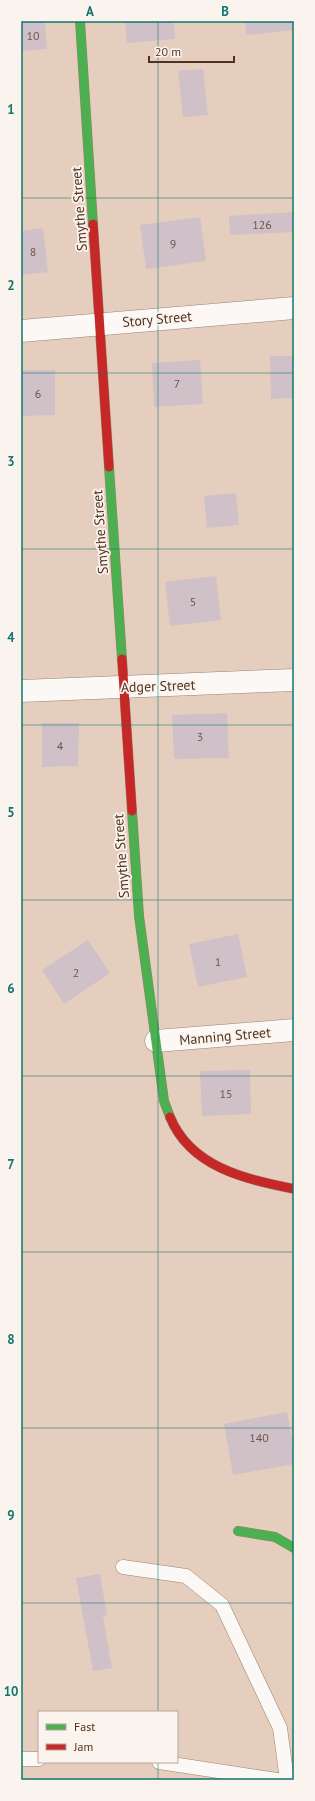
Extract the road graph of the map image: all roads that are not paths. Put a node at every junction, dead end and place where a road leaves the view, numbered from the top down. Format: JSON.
{"nodes":[{"id":1,"x":80,"y":21,"type":"edge"},
{"id":2,"x":294,"y":308,"type":"edge"},
{"id":3,"x":101,"y":324,"type":"junction"},
{"id":4,"x":21,"y":331,"type":"edge"},
{"id":5,"x":294,"y":680,"type":"edge"},
{"id":6,"x":125,"y":688,"type":"junction"},
{"id":7,"x":21,"y":691,"type":"edge"},
{"id":8,"x":294,"y":1030,"type":"edge"},
{"id":9,"x":156,"y":1041,"type":"junction"},
{"id":10,"x":294,"y":1189,"type":"edge"},
{"id":11,"x":238,"y":1531,"type":"dead end"},
{"id":12,"x":294,"y":1548,"type":"edge"},
{"id":13,"x":123,"y":1567,"type":"dead end"},
{"id":14,"x":21,"y":1759,"type":"edge"},
{"id":15,"x":38,"y":1759,"type":"edge"},
{"id":16,"x":166,"y":1763,"type":"edge"},
{"id":17,"x":277,"y":1780,"type":"edge"},
{"id":18,"x":287,"y":1780,"type":"edge"}],
"edges":[{"from":1,"to":3,"type":"street","name":"Smythe Street"},
{"from":2,"to":3,"type":"street","name":"Story Street"},
{"from":3,"to":4,"type":"street","name":"Story Street"},
{"from":3,"to":6,"type":"street","name":"Smythe Street"},
{"from":5,"to":6,"type":"street","name":"Adger Street"},
{"from":6,"to":7,"type":"street","name":"Adger Street"},
{"from":6,"to":9,"type":"street","name":"Smythe Street"},
{"from":8,"to":9,"type":"street","name":"Manning Street"},
{"from":9,"to":10,"type":"street","name":"Smythe Street"},
{"from":11,"to":12,"type":"street"},
{"from":13,"to":18,"type":"lane"},
{"from":14,"to":15,"type":"lane"},
{"from":16,"to":17,"type":"lane"}]}
